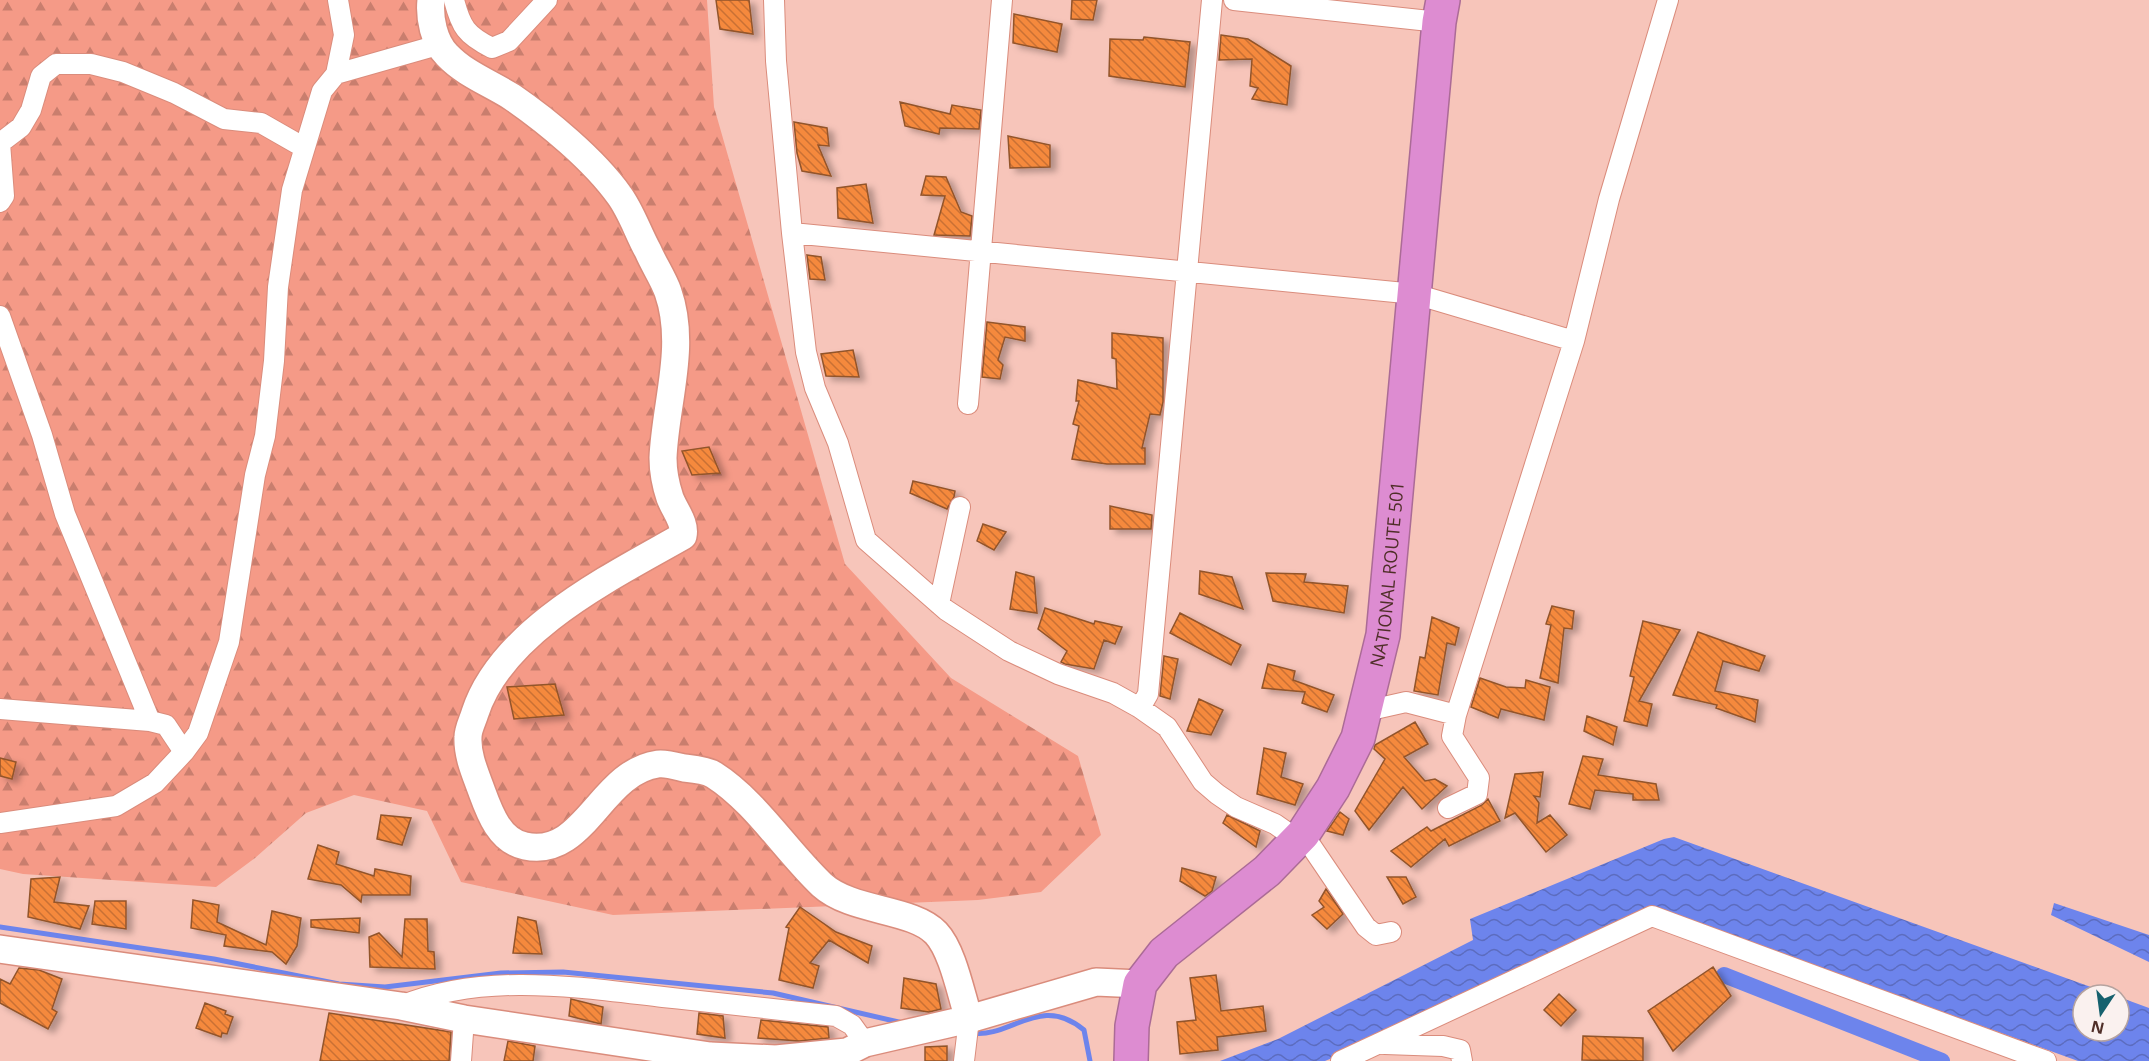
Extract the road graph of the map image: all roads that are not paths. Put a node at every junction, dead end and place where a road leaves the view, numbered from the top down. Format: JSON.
{"nodes":[{"id":1,"x":338,"y":0,"type":"edge"},
{"id":2,"x":431,"y":0,"type":"edge"},
{"id":3,"x":454,"y":0,"type":"edge"},
{"id":4,"x":547,"y":0,"type":"edge"},
{"id":5,"x":774,"y":0,"type":"edge"},
{"id":6,"x":1002,"y":0,"type":"edge"},
{"id":7,"x":1212,"y":0,"type":"edge"},
{"id":8,"x":1234,"y":0,"type":"edge"},
{"id":9,"x":1668,"y":0,"type":"edge"},
{"id":10,"x":1441,"y":11,"type":"edge"},
{"id":11,"x":438,"y":45,"type":"junction"},
{"id":12,"x":336,"y":74,"type":"junction"},
{"id":13,"x":303,"y":147,"type":"junction"},
{"id":14,"x":0,"y":202,"type":"edge"},
{"id":15,"x":792,"y":233,"type":"junction"},
{"id":16,"x":982,"y":249,"type":"junction"},
{"id":17,"x":1186,"y":269,"type":"junction"},
{"id":18,"x":1415,"y":294,"type":"junction"},
{"id":19,"x":0,"y":316,"type":"edge"},
{"id":20,"x":1574,"y":341,"type":"junction"},
{"id":21,"x":968,"y":404,"type":"dead end"},
{"id":22,"x":960,"y":507,"type":"dead end"},
{"id":23,"x":939,"y":604,"type":"junction"},
{"id":24,"x":1140,"y":708,"type":"junction"},
{"id":25,"x":0,"y":709,"type":"edge"},
{"id":26,"x":1366,"y":711,"type":"junction"},
{"id":27,"x":1456,"y":716,"type":"junction"},
{"id":28,"x":150,"y":721,"type":"junction"},
{"id":29,"x":184,"y":752,"type":"junction"},
{"id":30,"x":1448,"y":808,"type":"dead end"},
{"id":31,"x":0,"y":823,"type":"edge"},
{"id":32,"x":1300,"y":837,"type":"junction"},
{"id":33,"x":1391,"y":932,"type":"dead end"},
{"id":34,"x":0,"y":949,"type":"edge"},
{"id":35,"x":1140,"y":984,"type":"junction"},
{"id":36,"x":400,"y":1006,"type":"junction"},
{"id":37,"x":464,"y":1019,"type":"junction"},
{"id":38,"x":964,"y":1034,"type":"edge"},
{"id":39,"x":1379,"y":1043,"type":"junction"},
{"id":40,"x":857,"y":1051,"type":"edge"},
{"id":41,"x":460,"y":1061,"type":"edge"},
{"id":42,"x":1131,"y":1061,"type":"edge"},
{"id":43,"x":1341,"y":1061,"type":"edge"},
{"id":44,"x":1462,"y":1061,"type":"edge"},
{"id":45,"x":2046,"y":1061,"type":"edge"}],
"edges":[{"from":1,"to":12,"type":"street"},
{"from":2,"to":11,"type":"street"},
{"from":3,"to":4,"type":"street"},
{"from":5,"to":15,"type":"street"},
{"from":6,"to":16,"type":"street"},
{"from":7,"to":17,"type":"street"},
{"from":8,"to":10,"type":"street"},
{"from":9,"to":20,"type":"street"},
{"from":10,"to":18,"type":"highway","name":"NATIONAL ROUTE 501"},
{"from":11,"to":12,"type":"street"},
{"from":11,"to":38,"type":"street"},
{"from":12,"to":13,"type":"street"},
{"from":13,"to":14,"type":"street"},
{"from":13,"to":29,"type":"street"},
{"from":15,"to":16,"type":"street"},
{"from":15,"to":23,"type":"street"},
{"from":16,"to":17,"type":"street"},
{"from":16,"to":21,"type":"street"},
{"from":17,"to":18,"type":"street"},
{"from":17,"to":24,"type":"street"},
{"from":18,"to":20,"type":"street"},
{"from":18,"to":26,"type":"highway","name":"NATIONAL ROUTE 501"},
{"from":19,"to":28,"type":"street"},
{"from":20,"to":27,"type":"street"},
{"from":22,"to":23,"type":"street"},
{"from":23,"to":24,"type":"street"},
{"from":24,"to":32,"type":"street"},
{"from":25,"to":28,"type":"street"},
{"from":26,"to":27,"type":"street"},
{"from":26,"to":32,"type":"highway","name":"NATIONAL ROUTE 501"},
{"from":27,"to":30,"type":"street"},
{"from":28,"to":29,"type":"street"},
{"from":29,"to":31,"type":"street"},
{"from":32,"to":33,"type":"street"},
{"from":32,"to":35,"type":"highway","name":"NATIONAL ROUTE 501"},
{"from":34,"to":36,"type":"street"},
{"from":35,"to":38,"type":"street"},
{"from":35,"to":42,"type":"highway","name":"NATIONAL ROUTE 501"},
{"from":36,"to":37,"type":"street"},
{"from":36,"to":40,"type":"street"},
{"from":37,"to":40,"type":"street"},
{"from":37,"to":41,"type":"street"},
{"from":38,"to":40,"type":"street"},
{"from":39,"to":43,"type":"street"},
{"from":39,"to":44,"type":"street"},
{"from":39,"to":45,"type":"street"}]}
